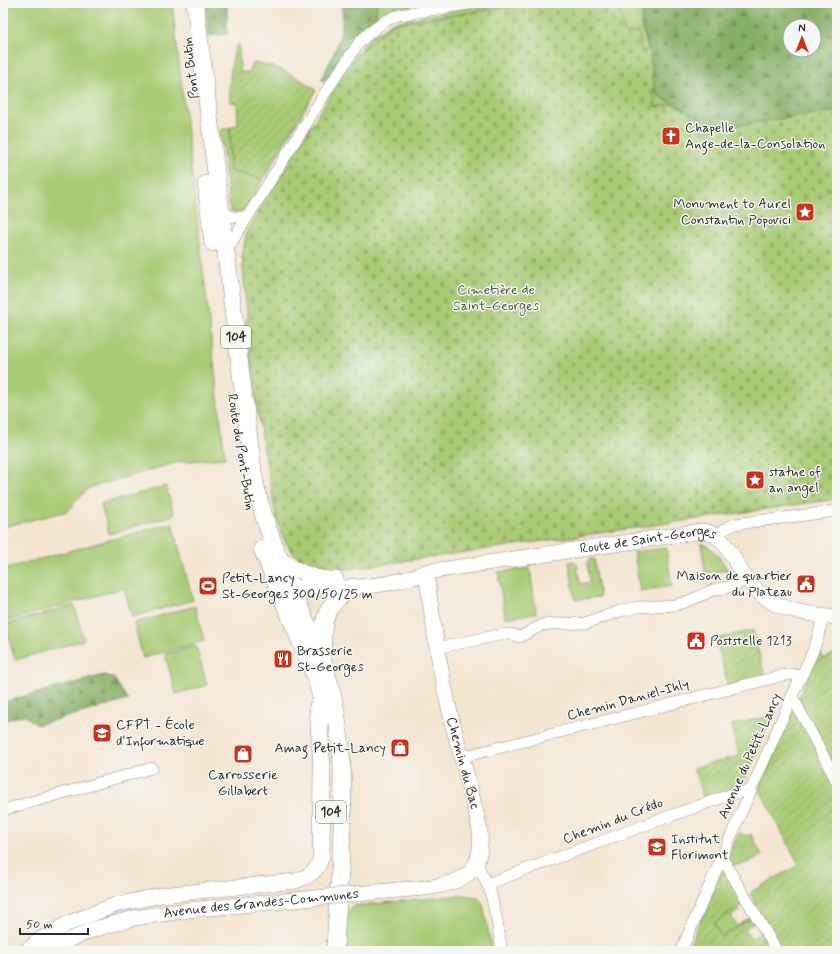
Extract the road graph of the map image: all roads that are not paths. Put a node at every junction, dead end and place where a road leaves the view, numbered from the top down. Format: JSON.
{"nodes":[{"id":1,"x":183,"y":3,"type":"edge"},
{"id":2,"x":195,"y":3,"type":"edge"},
{"id":3,"x":474,"y":3,"type":"edge"},
{"id":4,"x":414,"y":8,"type":"edge"},
{"id":5,"x":205,"y":132,"type":"junction"},
{"id":6,"x":221,"y":211,"type":"junction"},
{"id":7,"x":247,"y":217,"type":"junction"},
{"id":8,"x":226,"y":251,"type":"junction"},
{"id":9,"x":837,"y":511,"type":"edge"},
{"id":10,"x":718,"y":537,"type":"junction"},
{"id":11,"x":277,"y":556,"type":"junction"},
{"id":12,"x":426,"y":572,"type":"junction"},
{"id":13,"x":747,"y":580,"type":"junction"},
{"id":14,"x":283,"y":585,"type":"junction"},
{"id":15,"x":353,"y":587,"type":"junction"},
{"id":16,"x":830,"y":616,"type":"edge"},
{"id":17,"x":437,"y":648,"type":"junction"},
{"id":18,"x":319,"y":669,"type":"junction"},
{"id":19,"x":801,"y":677,"type":"junction"},
{"id":20,"x":792,"y":696,"type":"junction"},
{"id":21,"x":462,"y":757,"type":"junction"},
{"id":22,"x":152,"y":768,"type":"dead end"},
{"id":23,"x":837,"y":782,"type":"edge"},
{"id":24,"x":750,"y":793,"type":"junction"},
{"id":25,"x":3,"y":810,"type":"edge"},
{"id":26,"x":321,"y":857,"type":"joint"},
{"id":27,"x":722,"y":858,"type":"junction"},
{"id":28,"x":476,"y":862,"type":"junction"},
{"id":29,"x":487,"y":884,"type":"junction"},
{"id":30,"x":26,"y":951,"type":"edge"},
{"id":31,"x":44,"y":951,"type":"edge"},
{"id":32,"x":325,"y":951,"type":"edge"},
{"id":33,"x":335,"y":951,"type":"edge"},
{"id":34,"x":502,"y":951,"type":"edge"},
{"id":35,"x":681,"y":951,"type":"edge"},
{"id":36,"x":777,"y":951,"type":"edge"}],
"edges":[{"from":1,"to":5,"type":"main road","name":"Pont Butin","number":"104"},
{"from":2,"to":5,"type":"main road","name":"Pont Butin","number":"104"},
{"from":3,"to":4,"type":"street"},
{"from":4,"to":7,"type":"street"},
{"from":5,"to":6,"type":"main road","name":"Route du Pont-Butin","number":"104"},
{"from":5,"to":14,"type":"main road","name":"Route du Pont-Butin","number":"104"},
{"from":6,"to":7,"type":"street"},
{"from":6,"to":8,"type":"main road","name":"Route du Pont-Butin","number":"104"},
{"from":7,"to":8,"type":"street"},
{"from":8,"to":11,"type":"main road","name":"Route du Pont-Butin","number":"104"},
{"from":9,"to":10,"type":"street"},
{"from":10,"to":12,"type":"street","name":"Route de Saint-Georges"},
{"from":10,"to":13,"type":"street","name":"Route de Saint-Georges"},
{"from":11,"to":12,"type":"street","name":"Route de Saint-Georges"},
{"from":11,"to":14,"type":"main road","name":"Route du Pont-Butin","number":"104"},
{"from":12,"to":15,"type":"street","name":"Route de Saint-Georges"},
{"from":12,"to":17,"type":"street","name":"Chemin du Bac"},
{"from":13,"to":16,"type":"street","name":"Route de Saint-Georges"},
{"from":13,"to":17,"type":"street"},
{"from":14,"to":15,"type":"street","name":"Route de Saint-Georges"},
{"from":14,"to":18,"type":"main road","name":"Route du Pont-Butin","number":"104"},
{"from":15,"to":18,"type":"main road"},
{"from":16,"to":19,"type":"street","name":"Avenue du Petit-Lancy"},
{"from":17,"to":21,"type":"street","name":"Chemin du Bac"},
{"from":18,"to":26,"type":"main road"},
{"from":18,"to":32,"type":"main road","name":"Route du Pont-Butin","number":"104"},
{"from":18,"to":33,"type":"main road","name":"Route du Pont-Butin","number":"104"},
{"from":19,"to":20,"type":"street","name":"Avenue du Petit-Lancy"},
{"from":19,"to":21,"type":"street","name":"Chemin Daniel-Ihly"},
{"from":20,"to":23,"type":"street"},
{"from":20,"to":24,"type":"street","name":"Avenue du Petit-Lancy"},
{"from":21,"to":28,"type":"street","name":"Chemin du Bac"},
{"from":22,"to":25,"type":"street"},
{"from":24,"to":27,"type":"street","name":"Avenue du Petit-Lancy"},
{"from":24,"to":29,"type":"street","name":"Chemin du Crédo"},
{"from":26,"to":30,"type":"street","name":"Avenue des Grandes-Communes"},
{"from":27,"to":35,"type":"street","name":"Avenue du Petit-Lancy"},
{"from":27,"to":36,"type":"street"},
{"from":28,"to":29,"type":"street"},
{"from":28,"to":31,"type":"street","name":"Avenue des Grandes-Communes","bridge":true},
{"from":29,"to":34,"type":"street"}]}
